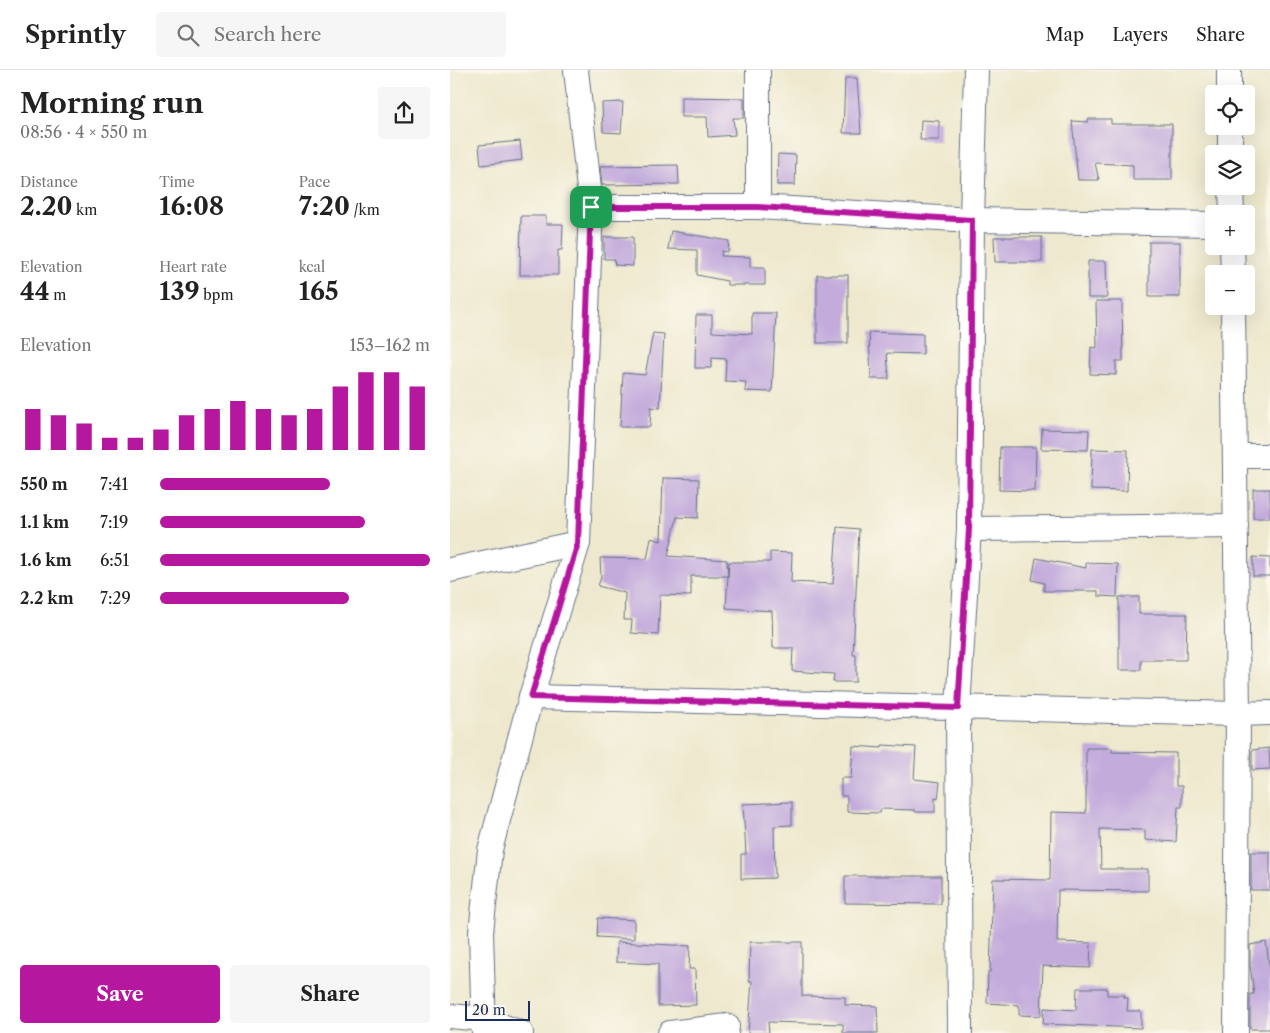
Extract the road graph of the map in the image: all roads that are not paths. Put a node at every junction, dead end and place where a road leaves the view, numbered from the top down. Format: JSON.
{"nodes":[{"id":1,"x":576,"y":70,"type":"edge"},
{"id":2,"x":758,"y":70,"type":"edge"},
{"id":3,"x":976,"y":70,"type":"edge"},
{"id":4,"x":1228,"y":70,"type":"edge"},
{"id":5,"x":1229,"y":85,"type":"edge"},
{"id":6,"x":591,"y":207,"type":"junction"},
{"id":7,"x":758,"y":207,"type":"junction"},
{"id":8,"x":972,"y":220,"type":"junction"},
{"id":9,"x":1205,"y":224,"type":"edge"},
{"id":10,"x":1233,"y":315,"type":"edge"},
{"id":11,"x":1236,"y":456,"type":"junction"},
{"id":12,"x":1270,"y":456,"type":"edge"},
{"id":13,"x":1236,"y":526,"type":"junction"},
{"id":14,"x":969,"y":529,"type":"junction"},
{"id":15,"x":578,"y":543,"type":"junction"},
{"id":16,"x":450,"y":570,"type":"edge"},
{"id":17,"x":531,"y":697,"type":"junction"},
{"id":18,"x":958,"y":708,"type":"junction"},
{"id":19,"x":1238,"y":714,"type":"junction"},
{"id":20,"x":1270,"y":714,"type":"edge"},
{"id":21,"x":450,"y":1016,"type":"edge"},
{"id":22,"x":483,"y":1026,"type":"edge"},
{"id":23,"x":522,"y":1033,"type":"edge"},
{"id":24,"x":670,"y":1033,"type":"edge"},
{"id":25,"x":726,"y":1033,"type":"edge"},
{"id":26,"x":960,"y":1033,"type":"edge"},
{"id":27,"x":1236,"y":1033,"type":"edge"}],
"edges":[{"from":1,"to":6,"type":"street"},
{"from":2,"to":7,"type":"street"},
{"from":3,"to":8,"type":"street"},
{"from":4,"to":5,"type":"street"},
{"from":6,"to":7,"type":"street"},
{"from":6,"to":15,"type":"street"},
{"from":7,"to":8,"type":"street"},
{"from":8,"to":9,"type":"street"},
{"from":8,"to":14,"type":"street"},
{"from":10,"to":11,"type":"street"},
{"from":11,"to":12,"type":"street"},
{"from":11,"to":13,"type":"street"},
{"from":13,"to":14,"type":"street"},
{"from":13,"to":19,"type":"street"},
{"from":14,"to":18,"type":"street"},
{"from":15,"to":16,"type":"street"},
{"from":15,"to":17,"type":"street"},
{"from":17,"to":18,"type":"street"},
{"from":17,"to":22,"type":"street"},
{"from":18,"to":19,"type":"street"},
{"from":18,"to":26,"type":"street"},
{"from":19,"to":20,"type":"street"},
{"from":19,"to":27,"type":"street"},
{"from":21,"to":22,"type":"street"},
{"from":22,"to":23,"type":"street"},
{"from":24,"to":25,"type":"street"}]}
